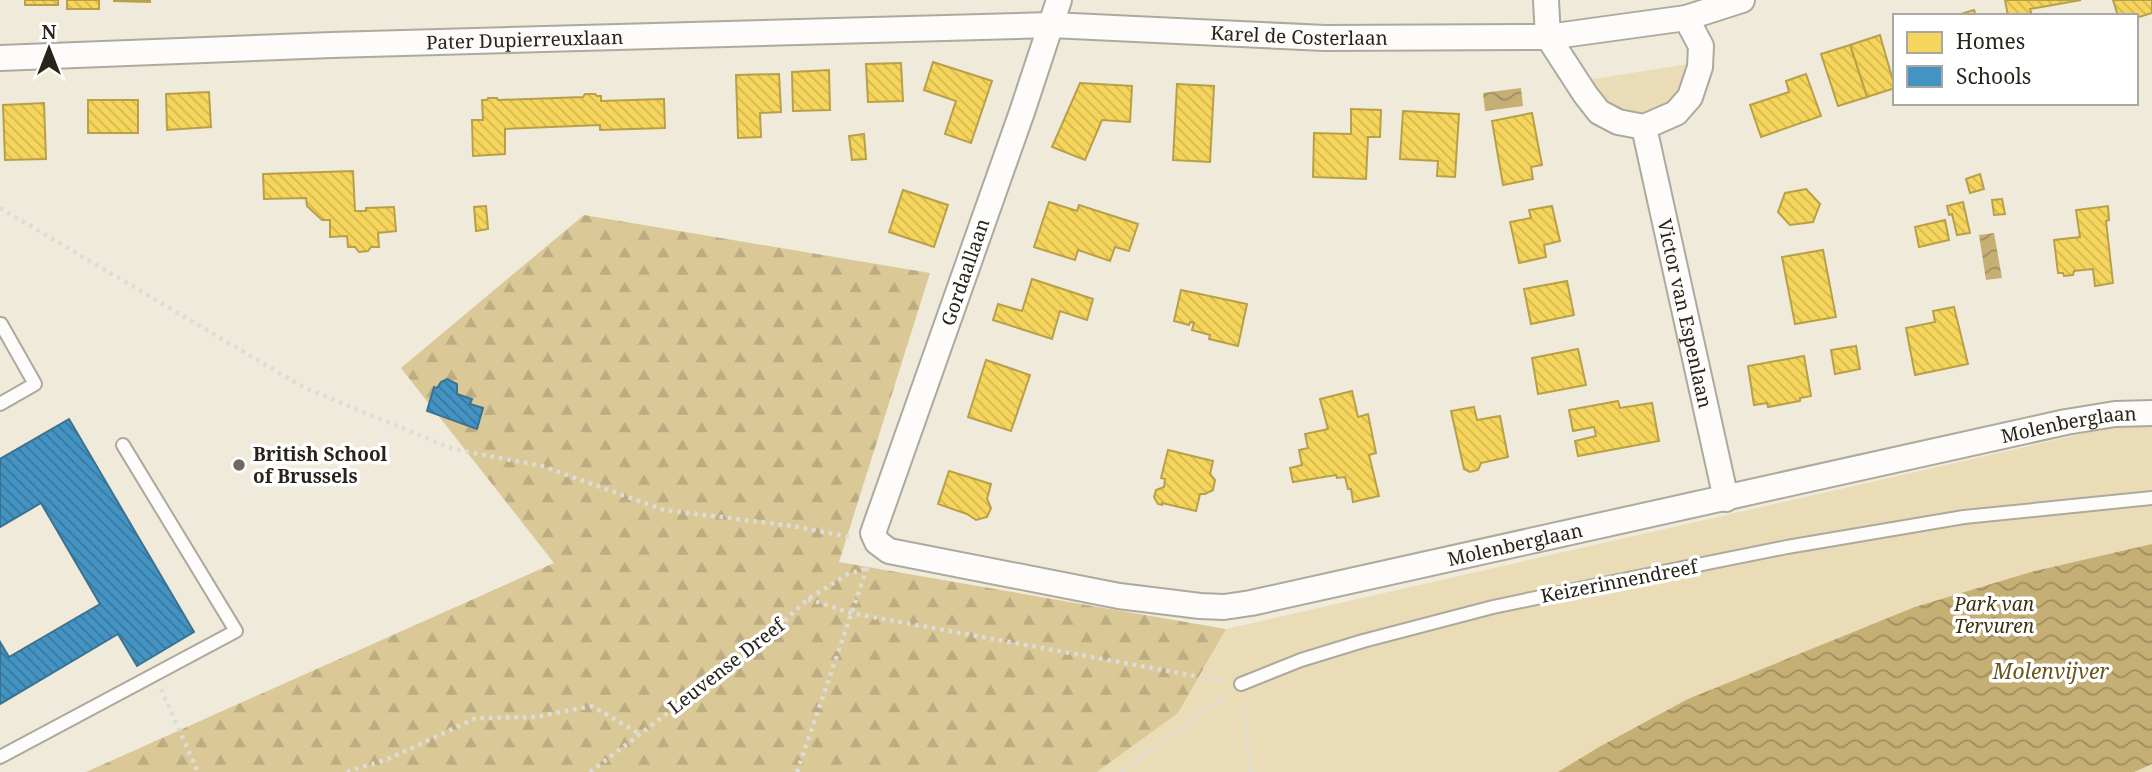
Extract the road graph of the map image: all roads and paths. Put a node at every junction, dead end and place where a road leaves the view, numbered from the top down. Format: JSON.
{"nodes":[{"id":1,"x":1059,"y":0,"type":"edge"},
{"id":2,"x":1546,"y":0,"type":"edge"},
{"id":3,"x":1742,"y":0,"type":"edge"},
{"id":4,"x":1686,"y":18,"type":"junction"},
{"id":5,"x":1051,"y":26,"type":"junction"},
{"id":6,"x":1548,"y":37,"type":"junction"},
{"id":7,"x":0,"y":58,"type":"edge"},
{"id":8,"x":1644,"y":127,"type":"junction"},
{"id":9,"x":0,"y":208,"type":"edge"},
{"id":10,"x":0,"y":324,"type":"edge"},
{"id":11,"x":0,"y":404,"type":"edge"},
{"id":12,"x":2152,"y":413,"type":"edge"},
{"id":13,"x":123,"y":445,"type":"dead end"},
{"id":14,"x":2152,"y":498,"type":"edge"},
{"id":15,"x":1726,"y":499,"type":"junction"},
{"id":16,"x":877,"y":542,"type":"junction"},
{"id":17,"x":808,"y":599,"type":"junction"},
{"id":18,"x":851,"y":613,"type":"junction"},
{"id":19,"x":155,"y":675,"type":"junction"},
{"id":20,"x":1241,"y":684,"type":"junction"},
{"id":21,"x":640,"y":734,"type":"junction"},
{"id":22,"x":0,"y":757,"type":"edge"},
{"id":23,"x":198,"y":772,"type":"edge"},
{"id":24,"x":347,"y":772,"type":"edge"},
{"id":25,"x":590,"y":772,"type":"edge"},
{"id":26,"x":797,"y":772,"type":"edge"},
{"id":27,"x":1122,"y":772,"type":"edge"},
{"id":28,"x":1251,"y":772,"type":"edge"}],
"edges":[{"from":1,"to":5,"type":"street","name":"Gordaallaan"},
{"from":2,"to":6,"type":"street"},
{"from":3,"to":4,"type":"street","name":"Karel de Costerlaan"},
{"from":4,"to":6,"type":"street","name":"Karel de Costerlaan"},
{"from":4,"to":8,"type":"street"},
{"from":5,"to":6,"type":"street","name":"Karel de Costerlaan"},
{"from":5,"to":7,"type":"street","name":"Pater Dupierreuxlaan"},
{"from":5,"to":16,"type":"street","name":"Gordaallaan"},
{"from":6,"to":8,"type":"street"},
{"from":8,"to":15,"type":"street","name":"Victor van Espenlaan"},
{"from":9,"to":16,"type":"path"},
{"from":10,"to":11,"type":"lane"},
{"from":12,"to":15,"type":"street","name":"Molenberglaan"},
{"from":13,"to":19,"type":"lane"},
{"from":14,"to":20,"type":"lane","name":"Keizerinnendreef"},
{"from":15,"to":16,"type":"street","name":"Molenberglaan"},
{"from":17,"to":18,"type":"path"},
{"from":17,"to":18,"type":"path","name":"Leuvense Dreef"},
{"from":17,"to":21,"type":"path","name":"Leuvense Dreef"},
{"from":18,"to":20,"type":"path"},
{"from":18,"to":26,"type":"path"},
{"from":19,"to":22,"type":"lane"},
{"from":19,"to":23,"type":"path"},
{"from":20,"to":27,"type":"path"},
{"from":20,"to":28,"type":"path"},
{"from":21,"to":24,"type":"path"},
{"from":21,"to":25,"type":"path","name":"Leuvense Dreef"}]}
